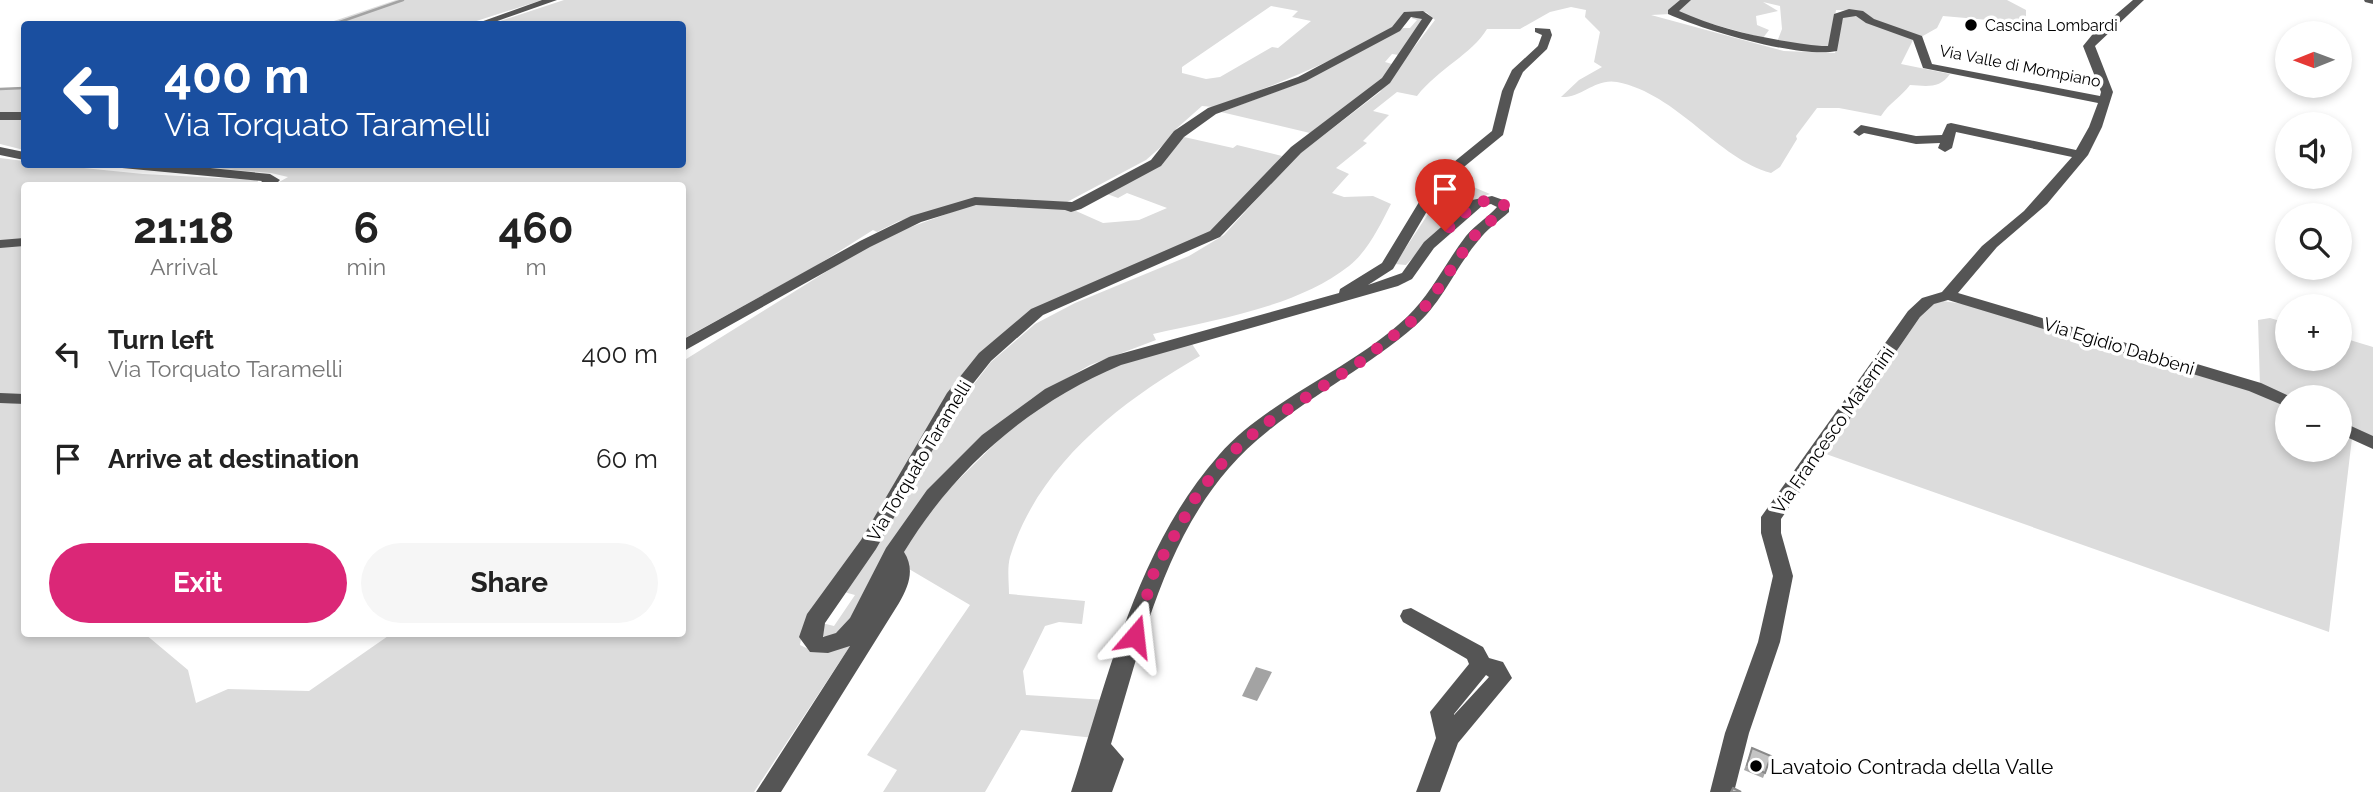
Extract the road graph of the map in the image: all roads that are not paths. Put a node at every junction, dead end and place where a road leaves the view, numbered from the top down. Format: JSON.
{"nodes":[{"id":1,"x":552,"y":0,"type":"edge"},
{"id":2,"x":1686,"y":0,"type":"edge"},
{"id":3,"x":2139,"y":0,"type":"edge"},
{"id":4,"x":489,"y":21,"type":"edge"},
{"id":5,"x":1539,"y":30,"type":"dead end"},
{"id":6,"x":2105,"y":101,"type":"junction"},
{"id":7,"x":0,"y":116,"type":"edge"},
{"id":8,"x":21,"y":116,"type":"edge"},
{"id":9,"x":1861,"y":129,"type":"dead end"},
{"id":10,"x":0,"y":151,"type":"edge"},
{"id":11,"x":21,"y":155,"type":"edge"},
{"id":12,"x":2081,"y":155,"type":"junction"},
{"id":13,"x":164,"y":168,"type":"edge"},
{"id":14,"x":270,"y":182,"type":"edge"},
{"id":15,"x":21,"y":242,"type":"edge"},
{"id":16,"x":0,"y":244,"type":"edge"},
{"id":17,"x":1388,"y":266,"type":"junction"},
{"id":18,"x":1407,"y":276,"type":"junction"},
{"id":19,"x":1948,"y":295,"type":"junction"},
{"id":20,"x":1339,"y":298,"type":"junction"},
{"id":21,"x":686,"y":345,"type":"edge"},
{"id":22,"x":2275,"y":396,"type":"edge"},
{"id":23,"x":0,"y":398,"type":"edge"},
{"id":24,"x":21,"y":399,"type":"edge"},
{"id":25,"x":2352,"y":433,"type":"edge"},
{"id":26,"x":2373,"y":443,"type":"edge"},
{"id":27,"x":893,"y":553,"type":"junction"},
{"id":28,"x":1411,"y":616,"type":"dead end"},
{"id":29,"x":1098,"y":747,"type":"junction"},
{"id":30,"x":768,"y":792,"type":"edge"},
{"id":31,"x":1083,"y":792,"type":"edge"},
{"id":32,"x":1100,"y":792,"type":"edge"},
{"id":33,"x":1427,"y":792,"type":"edge"},
{"id":34,"x":1722,"y":792,"type":"edge"}],
"edges":[{"from":1,"to":4,"type":"street"},
{"from":2,"to":6,"type":"street","name":"Via Valle di Mompiano"},
{"from":3,"to":6,"type":"street","name":"Via Valle di Mompiano"},
{"from":5,"to":17,"type":"street"},
{"from":6,"to":12,"type":"street","name":"Via Valle di Mompiano"},
{"from":7,"to":8,"type":"street"},
{"from":9,"to":12,"type":"street"},
{"from":10,"to":11,"type":"street"},
{"from":12,"to":19,"type":"street","name":"Via Valle di Mompiano"},
{"from":13,"to":14,"type":"street"},
{"from":15,"to":16,"type":"street"},
{"from":17,"to":18,"type":"street"},
{"from":17,"to":20,"type":"street","name":"Via Torquato Taramelli"},
{"from":18,"to":20,"type":"street","name":"Via Torquato Taramelli"},
{"from":18,"to":29,"type":"street"},
{"from":19,"to":22,"type":"street","name":"Via Egidio Dabbeni"},
{"from":19,"to":34,"type":"street","name":"Via Francesco Maternini"},
{"from":20,"to":27,"type":"street","name":"Via Torquato Taramelli"},
{"from":21,"to":27,"type":"street","name":"Via Torquato Taramelli"},
{"from":23,"to":24,"type":"street"},
{"from":25,"to":26,"type":"street"},
{"from":27,"to":30,"type":"street","name":"Via Torquato Taramelli"},
{"from":28,"to":33,"type":"street"},
{"from":29,"to":31,"type":"street"},
{"from":29,"to":32,"type":"street"}]}
